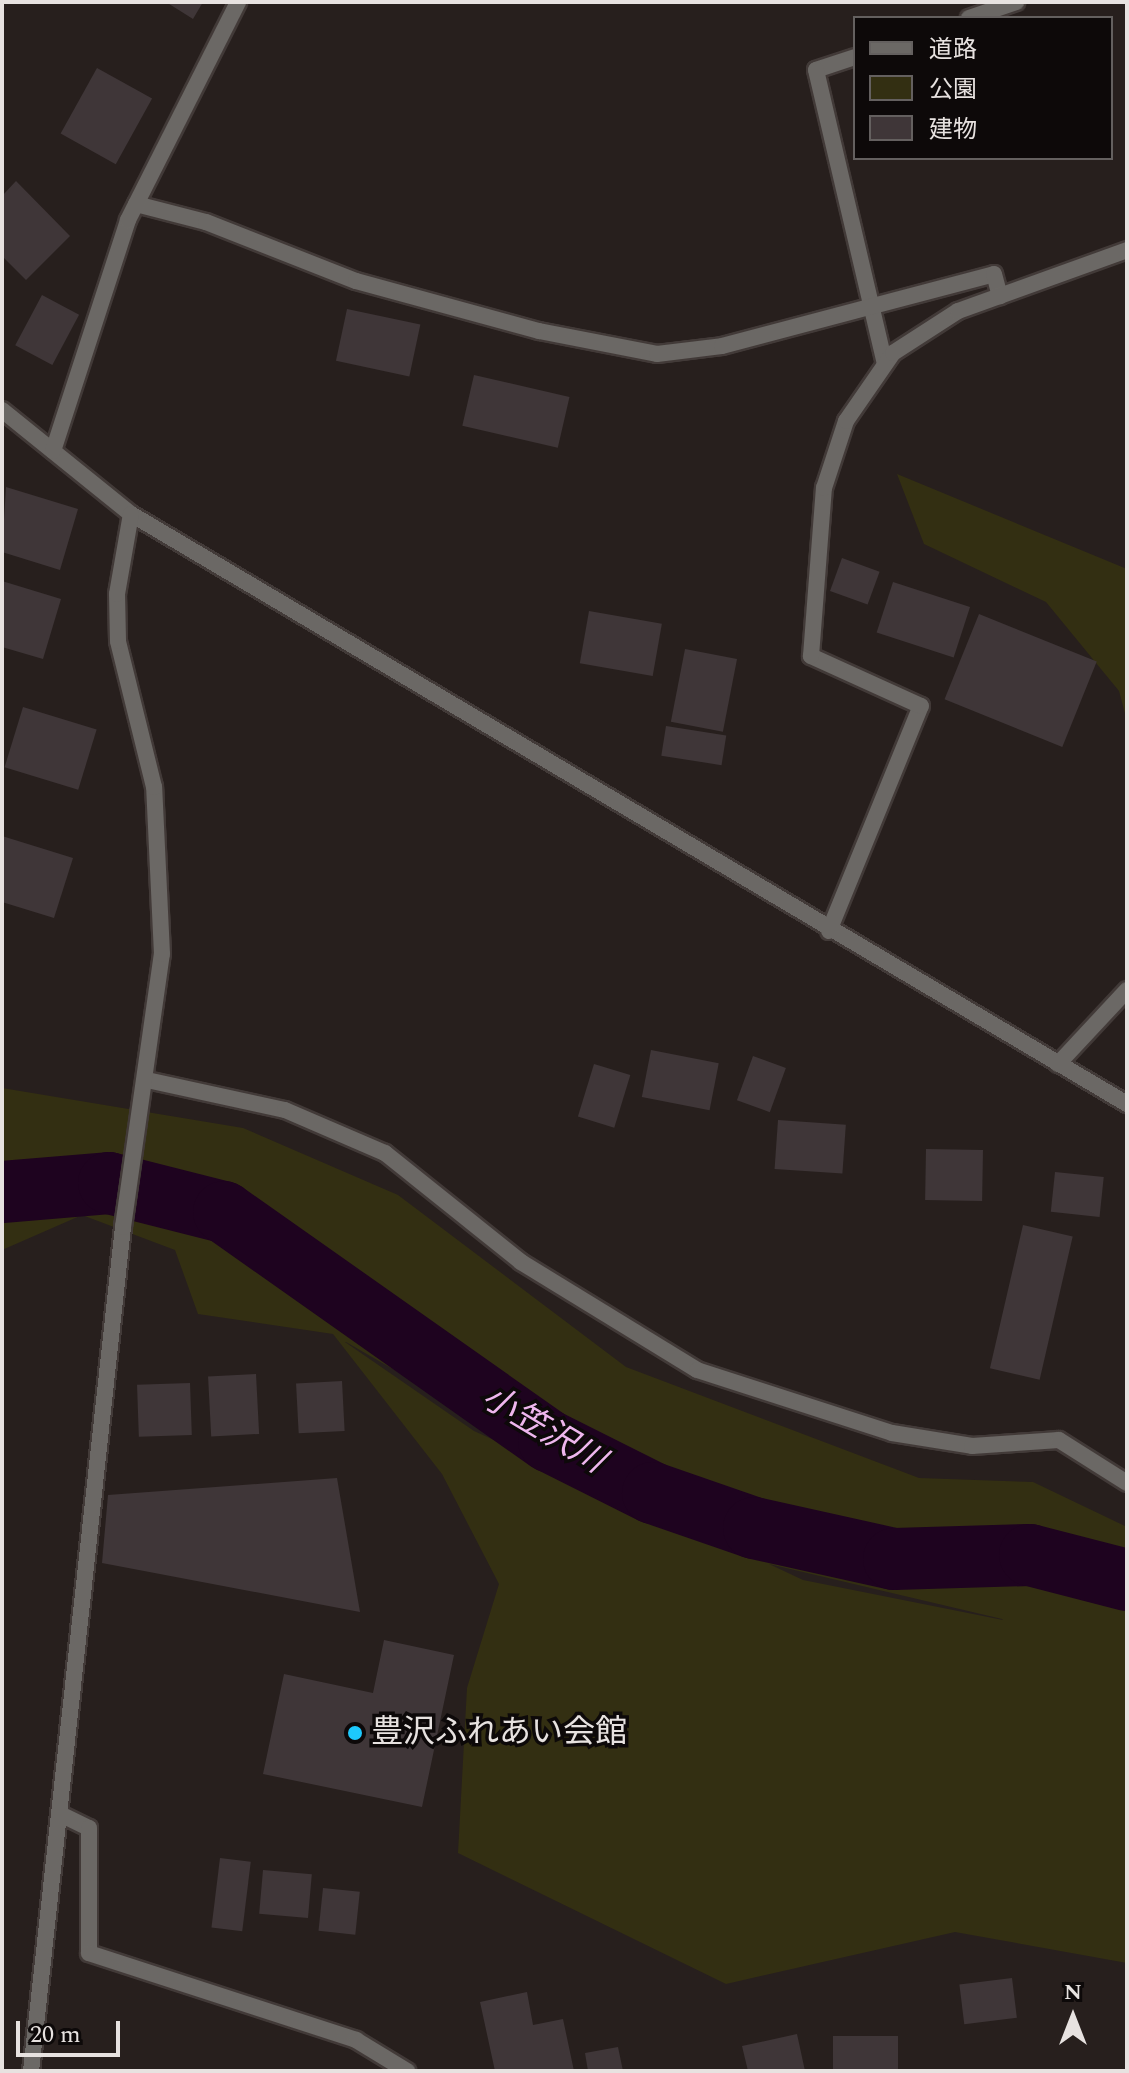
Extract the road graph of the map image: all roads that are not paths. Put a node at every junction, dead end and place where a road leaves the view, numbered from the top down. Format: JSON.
{"nodes":[{"id":1,"x":238,"y":2,"type":"edge"},
{"id":2,"x":1016,"y":2,"type":"edge"},
{"id":3,"x":975,"y":16,"type":"edge"},
{"id":4,"x":853,"y":58,"type":"edge"},
{"id":5,"x":136,"y":204,"type":"junction"},
{"id":6,"x":1127,"y":250,"type":"edge"},
{"id":7,"x":1000,"y":296,"type":"junction"},
{"id":8,"x":871,"y":306,"type":"junction"},
{"id":9,"x":885,"y":364,"type":"junction"},
{"id":10,"x":2,"y":410,"type":"edge"},
{"id":11,"x":53,"y":451,"type":"junction"},
{"id":12,"x":131,"y":514,"type":"junction"},
{"id":13,"x":829,"y":931,"type":"junction"},
{"id":14,"x":1127,"y":990,"type":"edge"},
{"id":15,"x":1058,"y":1064,"type":"junction"},
{"id":16,"x":147,"y":1080,"type":"junction"},
{"id":17,"x":1127,"y":1104,"type":"edge"},
{"id":18,"x":1127,"y":1483,"type":"edge"},
{"id":19,"x":60,"y":1814,"type":"junction"},
{"id":20,"x":31,"y":2071,"type":"edge"},
{"id":21,"x":407,"y":2071,"type":"edge"}],
"edges":[{"from":1,"to":5,"type":"street"},
{"from":2,"to":3,"type":"street"},
{"from":4,"to":8,"type":"street"},
{"from":5,"to":8,"type":"street"},
{"from":5,"to":11,"type":"street"},
{"from":6,"to":7,"type":"street"},
{"from":7,"to":8,"type":"street"},
{"from":7,"to":9,"type":"street"},
{"from":8,"to":9,"type":"street"},
{"from":9,"to":13,"type":"street"},
{"from":10,"to":11,"type":"street"},
{"from":11,"to":12,"type":"street"},
{"from":12,"to":13,"type":"street"},
{"from":12,"to":16,"type":"street"},
{"from":13,"to":15,"type":"street"},
{"from":14,"to":15,"type":"street"},
{"from":15,"to":17,"type":"street"},
{"from":16,"to":18,"type":"street"},
{"from":16,"to":19,"type":"street"},
{"from":19,"to":20,"type":"street"},
{"from":19,"to":21,"type":"street"}]}
